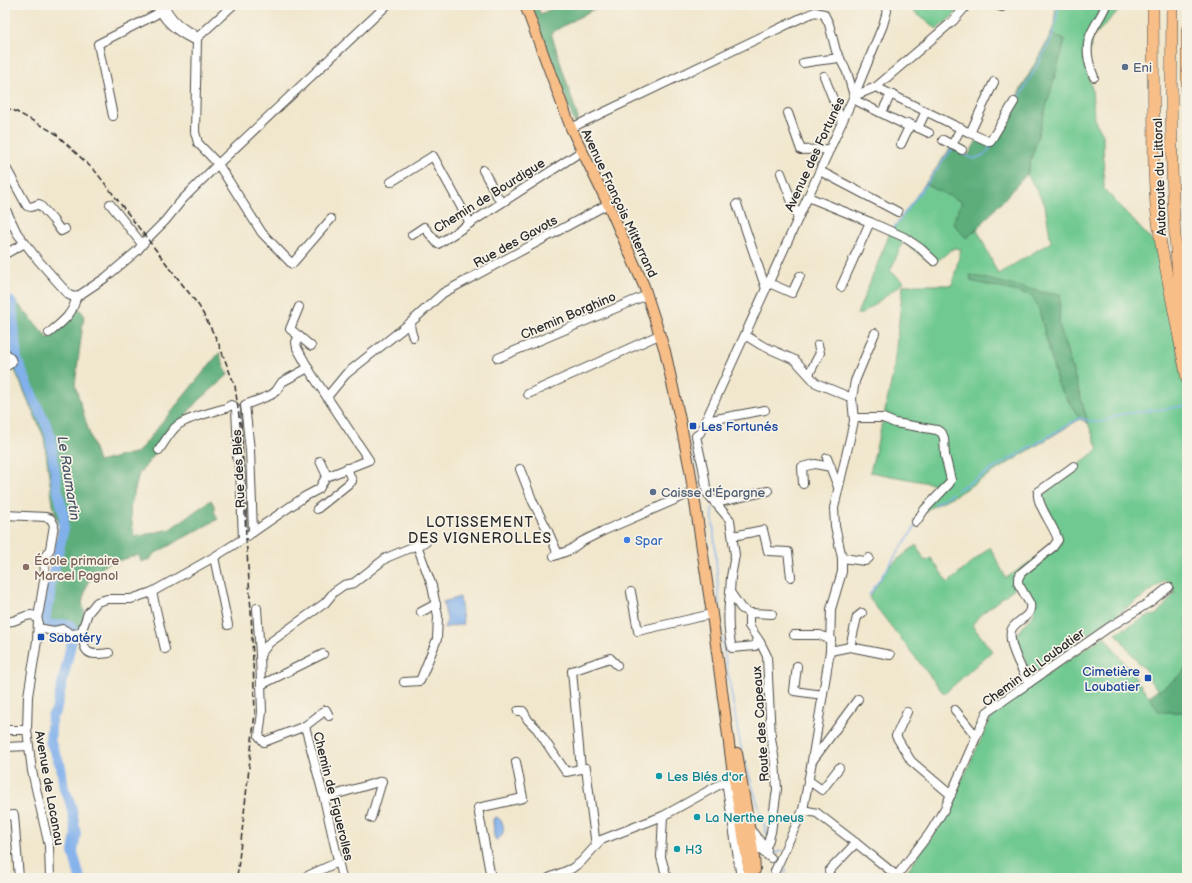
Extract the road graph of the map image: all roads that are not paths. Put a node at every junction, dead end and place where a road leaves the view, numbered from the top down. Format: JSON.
{"nodes":[{"id":1,"x":233,"y":5,"type":"edge"},
{"id":2,"x":387,"y":5,"type":"edge"},
{"id":3,"x":524,"y":5,"type":"edge"},
{"id":4,"x":967,"y":5,"type":"edge"},
{"id":5,"x":997,"y":5,"type":"edge"},
{"id":6,"x":1004,"y":5,"type":"edge"},
{"id":7,"x":1106,"y":5,"type":"edge"},
{"id":8,"x":1154,"y":5,"type":"edge"},
{"id":9,"x":1172,"y":5,"type":"edge"},
{"id":10,"x":162,"y":7,"type":"edge"},
{"id":11,"x":887,"y":11,"type":"dead end"},
{"id":12,"x":1187,"y":30,"type":"edge"},
{"id":13,"x":197,"y":38,"type":"junction"},
{"id":14,"x":840,"y":58,"type":"junction"},
{"id":15,"x":803,"y":63,"type":"dead end"},
{"id":16,"x":824,"y":76,"type":"dead end"},
{"id":17,"x":1094,"y":77,"type":"dead end"},
{"id":18,"x":994,"y":82,"type":"dead end"},
{"id":19,"x":876,"y":87,"type":"junction"},
{"id":20,"x":1187,"y":91,"type":"edge"},
{"id":21,"x":891,"y":94,"type":"junction"},
{"id":22,"x":854,"y":97,"type":"junction"},
{"id":23,"x":1014,"y":102,"type":"dead end"},
{"id":24,"x":874,"y":105,"type":"dead end"},
{"id":25,"x":883,"y":110,"type":"junction"},
{"id":26,"x":926,"y":111,"type":"junction"},
{"id":27,"x":788,"y":113,"type":"dead end"},
{"id":28,"x":893,"y":115,"type":"dead end"},
{"id":29,"x":113,"y":116,"type":"dead end"},
{"id":30,"x":842,"y":122,"type":"junction"},
{"id":31,"x":908,"y":123,"type":"dead end"},
{"id":32,"x":571,"y":128,"type":"junction"},
{"id":33,"x":918,"y":128,"type":"junction"},
{"id":34,"x":961,"y":128,"type":"junction"},
{"id":35,"x":928,"y":133,"type":"dead end"},
{"id":36,"x":970,"y":133,"type":"junction"},
{"id":37,"x":943,"y":140,"type":"dead end"},
{"id":38,"x":901,"y":144,"type":"dead end"},
{"id":39,"x":952,"y":145,"type":"junction"},
{"id":40,"x":830,"y":149,"type":"junction"},
{"id":41,"x":962,"y":150,"type":"dead end"},
{"id":42,"x":582,"y":151,"type":"junction"},
{"id":43,"x":218,"y":164,"type":"junction"},
{"id":44,"x":5,"y":166,"type":"edge"},
{"id":45,"x":483,"y":170,"type":"dead end"},
{"id":46,"x":820,"y":170,"type":"junction"},
{"id":47,"x":781,"y":173,"type":"dead end"},
{"id":48,"x":391,"y":182,"type":"dead end"},
{"id":49,"x":808,"y":197,"type":"junction"},
{"id":50,"x":500,"y":203,"type":"junction"},
{"id":51,"x":110,"y":204,"type":"dead end"},
{"id":52,"x":608,"y":204,"type":"junction"},
{"id":53,"x":737,"y":204,"type":"dead end"},
{"id":54,"x":5,"y":208,"type":"edge"},
{"id":55,"x":898,"y":212,"type":"dead end"},
{"id":56,"x":798,"y":218,"type":"junction"},
{"id":57,"x":331,"y":219,"type":"dead end"},
{"id":58,"x":870,"y":222,"type":"junction"},
{"id":59,"x":470,"y":223,"type":"junction"},
{"id":60,"x":60,"y":232,"type":"dead end"},
{"id":61,"x":412,"y":235,"type":"dead end"},
{"id":62,"x":25,"y":243,"type":"junction"},
{"id":63,"x":142,"y":244,"type":"junction"},
{"id":64,"x":5,"y":254,"type":"edge"},
{"id":65,"x":934,"y":261,"type":"dead end"},
{"id":66,"x":800,"y":276,"type":"dead end"},
{"id":67,"x":767,"y":286,"type":"junction"},
{"id":68,"x":841,"y":287,"type":"dead end"},
{"id":69,"x":646,"y":295,"type":"junction"},
{"id":70,"x":76,"y":297,"type":"junction"},
{"id":71,"x":299,"y":307,"type":"dead end"},
{"id":72,"x":410,"y":323,"type":"junction"},
{"id":73,"x":49,"y":333,"type":"dead end"},
{"id":74,"x":875,"y":333,"type":"dead end"},
{"id":75,"x":660,"y":335,"type":"junction"},
{"id":76,"x":745,"y":335,"type":"junction"},
{"id":77,"x":299,"y":336,"type":"junction"},
{"id":78,"x":413,"y":337,"type":"dead end"},
{"id":79,"x":818,"y":345,"type":"dead end"},
{"id":80,"x":311,"y":346,"type":"dead end"},
{"id":81,"x":1187,"y":348,"type":"edge"},
{"id":82,"x":5,"y":352,"type":"edge"},
{"id":83,"x":498,"y":358,"type":"dead end"},
{"id":84,"x":5,"y":367,"type":"edge"},
{"id":85,"x":308,"y":368,"type":"junction"},
{"id":86,"x":809,"y":374,"type":"junction"},
{"id":87,"x":1187,"y":379,"type":"edge"},
{"id":88,"x":528,"y":394,"type":"dead end"},
{"id":89,"x":327,"y":397,"type":"junction"},
{"id":90,"x":852,"y":398,"type":"junction"},
{"id":91,"x":765,"y":410,"type":"dead end"},
{"id":92,"x":854,"y":418,"type":"junction"},
{"id":93,"x":705,"y":421,"type":"junction"},
{"id":94,"x":159,"y":450,"type":"dead end"},
{"id":95,"x":250,"y":450,"type":"junction"},
{"id":96,"x":238,"y":451,"type":"junction"},
{"id":97,"x":827,"y":458,"type":"dead end"},
{"id":98,"x":320,"y":461,"type":"dead end"},
{"id":99,"x":1074,"y":466,"type":"dead end"},
{"id":100,"x":831,"y":467,"type":"junction"},
{"id":101,"x":347,"y":468,"type":"junction"},
{"id":102,"x":520,"y":469,"type":"dead end"},
{"id":103,"x":327,"y":476,"type":"junction"},
{"id":104,"x":803,"y":484,"type":"dead end"},
{"id":105,"x":838,"y":488,"type":"junction"},
{"id":106,"x":768,"y":491,"type":"dead end"},
{"id":107,"x":694,"y":492,"type":"junction"},
{"id":108,"x":715,"y":503,"type":"junction"},
{"id":109,"x":317,"y":509,"type":"dead end"},
{"id":110,"x":5,"y":515,"type":"edge"},
{"id":111,"x":916,"y":522,"type":"dead end"},
{"id":112,"x":253,"y":532,"type":"junction"},
{"id":113,"x":733,"y":536,"type":"junction"},
{"id":114,"x":243,"y":539,"type":"junction"},
{"id":115,"x":426,"y":542,"type":"dead end"},
{"id":116,"x":418,"y":545,"type":"junction"},
{"id":117,"x":214,"y":557,"type":"junction"},
{"id":118,"x":842,"y":558,"type":"junction"},
{"id":119,"x":869,"y":558,"type":"dead end"},
{"id":120,"x":791,"y":577,"type":"dead end"},
{"id":121,"x":1170,"y":586,"type":"dead end"},
{"id":122,"x":152,"y":592,"type":"junction"},
{"id":123,"x":631,"y":592,"type":"dead end"},
{"id":124,"x":730,"y":592,"type":"junction"},
{"id":125,"x":436,"y":604,"type":"junction"},
{"id":126,"x":257,"y":608,"type":"dead end"},
{"id":127,"x":422,"y":612,"type":"dead end"},
{"id":128,"x":749,"y":613,"type":"junction"},
{"id":129,"x":862,"y":613,"type":"dead end"},
{"id":130,"x":712,"y":614,"type":"junction"},
{"id":131,"x":772,"y":614,"type":"dead end"},
{"id":132,"x":37,"y":618,"type":"junction"},
{"id":133,"x":5,"y":622,"type":"edge"},
{"id":134,"x":228,"y":625,"type":"dead end"},
{"id":135,"x":38,"y":628,"type":"junction"},
{"id":136,"x":77,"y":633,"type":"junction"},
{"id":137,"x":794,"y":635,"type":"dead end"},
{"id":138,"x":757,"y":638,"type":"junction"},
{"id":139,"x":831,"y":640,"type":"junction"},
{"id":140,"x":850,"y":647,"type":"junction"},
{"id":141,"x":165,"y":649,"type":"dead end"},
{"id":142,"x":830,"y":651,"type":"junction"},
{"id":143,"x":109,"y":653,"type":"dead end"},
{"id":144,"x":323,"y":654,"type":"dead end"},
{"id":145,"x":890,"y":654,"type":"dead end"},
{"id":146,"x":260,"y":655,"type":"junction"},
{"id":147,"x":617,"y":665,"type":"dead end"},
{"id":148,"x":720,"y":666,"type":"junction"},
{"id":149,"x":797,"y":666,"type":"dead end"},
{"id":150,"x":404,"y":682,"type":"dead end"},
{"id":151,"x":1029,"y":683,"type":"junction"},
{"id":152,"x":261,"y":685,"type":"junction"},
{"id":153,"x":823,"y":696,"type":"junction"},
{"id":154,"x":858,"y":699,"type":"dead end"},
{"id":155,"x":955,"y":710,"type":"dead end"},
{"id":156,"x":518,"y":711,"type":"dead end"},
{"id":157,"x":907,"y":712,"type":"dead end"},
{"id":158,"x":329,"y":716,"type":"dead end"},
{"id":159,"x":305,"y":726,"type":"junction"},
{"id":160,"x":5,"y":730,"type":"edge"},
{"id":161,"x":26,"y":730,"type":"junction"},
{"id":162,"x":976,"y":736,"type":"junction"},
{"id":163,"x":29,"y":746,"type":"junction"},
{"id":164,"x":5,"y":747,"type":"edge"},
{"id":165,"x":812,"y":761,"type":"junction"},
{"id":166,"x":516,"y":762,"type":"dead end"},
{"id":167,"x":580,"y":768,"type":"junction"},
{"id":168,"x":839,"y":768,"type":"dead end"},
{"id":169,"x":733,"y":774,"type":"junction"},
{"id":170,"x":808,"y":780,"type":"junction"},
{"id":171,"x":726,"y":781,"type":"junction"},
{"id":172,"x":735,"y":788,"type":"junction"},
{"id":173,"x":951,"y":795,"type":"junction"},
{"id":174,"x":324,"y":798,"type":"junction"},
{"id":175,"x":802,"y":810,"type":"junction"},
{"id":176,"x":5,"y":816,"type":"edge"},
{"id":177,"x":663,"y":816,"type":"junction"},
{"id":178,"x":370,"y":818,"type":"dead end"},
{"id":179,"x":750,"y":829,"type":"junction"},
{"id":180,"x":856,"y":843,"type":"junction"},
{"id":181,"x":596,"y":846,"type":"junction"},
{"id":182,"x":752,"y":847,"type":"junction"},
{"id":183,"x":767,"y":853,"type":"junction"},
{"id":184,"x":338,"y":862,"type":"junction"},
{"id":185,"x":829,"y":871,"type":"dead end"},
{"id":186,"x":572,"y":874,"type":"edge"},
{"id":187,"x":776,"y":874,"type":"edge"},
{"id":188,"x":896,"y":877,"type":"edge"},
{"id":189,"x":19,"y":878,"type":"edge"},
{"id":190,"x":50,"y":878,"type":"edge"},
{"id":191,"x":303,"y":878,"type":"edge"},
{"id":192,"x":342,"y":878,"type":"edge"},
{"id":193,"x":491,"y":878,"type":"edge"},
{"id":194,"x":549,"y":878,"type":"edge"},
{"id":195,"x":667,"y":878,"type":"edge"},
{"id":196,"x":741,"y":878,"type":"edge"},
{"id":197,"x":750,"y":878,"type":"edge"},
{"id":198,"x":756,"y":878,"type":"edge"}],
"edges":[{"from":1,"to":13,"type":"street"},
{"from":2,"to":43,"type":"street"},
{"from":3,"to":32,"type":"main road","name":"Avenue François Mitterrand"},
{"from":4,"to":19,"type":"street"},
{"from":5,"to":6,"type":"street"},
{"from":7,"to":17,"type":"street"},
{"from":8,"to":87,"type":"highway"},
{"from":9,"to":81,"type":"highway","name":"Autoroute du Littoral"},
{"from":10,"to":13,"type":"street"},
{"from":10,"to":29,"type":"street"},
{"from":11,"to":22,"type":"street"},
{"from":12,"to":20,"type":"highway"},
{"from":13,"to":43,"type":"street"},
{"from":14,"to":15,"type":"street"},
{"from":14,"to":22,"type":"street","name":"Avenue des Fortunés"},
{"from":14,"to":32,"type":"street","name":"Avenue des Fortunés"},
{"from":16,"to":30,"type":"street"},
{"from":18,"to":36,"type":"street"},
{"from":19,"to":21,"type":"street"},
{"from":19,"to":22,"type":"street"},
{"from":21,"to":25,"type":"street"},
{"from":21,"to":26,"type":"street"},
{"from":22,"to":30,"type":"street","name":"Avenue des Fortunés"},
{"from":22,"to":38,"type":"street"},
{"from":23,"to":36,"type":"street"},
{"from":24,"to":25,"type":"street"},
{"from":25,"to":28,"type":"street"},
{"from":26,"to":33,"type":"street"},
{"from":26,"to":34,"type":"street"},
{"from":27,"to":40,"type":"street"},
{"from":30,"to":40,"type":"street","name":"Avenue des Fortunés"},
{"from":31,"to":33,"type":"street"},
{"from":32,"to":42,"type":"main road","name":"Avenue François Mitterrand"},
{"from":33,"to":35,"type":"street"},
{"from":34,"to":36,"type":"street"},
{"from":34,"to":39,"type":"street"},
{"from":37,"to":39,"type":"street"},
{"from":39,"to":41,"type":"street"},
{"from":40,"to":46,"type":"street","name":"Avenue des Fortunés"},
{"from":42,"to":50,"type":"street","name":"Chemin de Bourdigue"},
{"from":42,"to":52,"type":"main road","name":"Avenue François Mitterrand"},
{"from":43,"to":57,"type":"street"},
{"from":43,"to":63,"type":"street"},
{"from":44,"to":60,"type":"street"},
{"from":45,"to":50,"type":"street"},
{"from":46,"to":49,"type":"street","name":"Avenue des Fortunés"},
{"from":46,"to":55,"type":"street"},
{"from":47,"to":56,"type":"street"},
{"from":48,"to":59,"type":"street"},
{"from":49,"to":56,"type":"street","name":"Avenue des Fortunés"},
{"from":49,"to":58,"type":"street"},
{"from":50,"to":59,"type":"street","name":"Chemin de Bourdigue"},
{"from":51,"to":63,"type":"street"},
{"from":52,"to":69,"type":"main road","name":"Avenue François Mitterrand"},
{"from":52,"to":72,"type":"street","name":"Rue des Gavots"},
{"from":53,"to":67,"type":"street"},
{"from":54,"to":62,"type":"street"},
{"from":56,"to":67,"type":"street","name":"Avenue des Fortunés"},
{"from":58,"to":65,"type":"street"},
{"from":58,"to":68,"type":"street"},
{"from":59,"to":61,"type":"street","name":"Chemin de Bourdigue"},
{"from":62,"to":64,"type":"street"},
{"from":62,"to":70,"type":"street"},
{"from":63,"to":70,"type":"street"},
{"from":66,"to":67,"type":"street"},
{"from":67,"to":76,"type":"street","name":"Avenue des Fortunés"},
{"from":69,"to":75,"type":"main road","name":"Avenue François Mitterrand"},
{"from":69,"to":83,"type":"street","name":"Chemin Borghino"},
{"from":70,"to":73,"type":"street"},
{"from":71,"to":77,"type":"street"},
{"from":72,"to":78,"type":"street"},
{"from":72,"to":89,"type":"street","name":"Rue des Gavots"},
{"from":74,"to":90,"type":"street"},
{"from":75,"to":88,"type":"street"},
{"from":75,"to":107,"type":"main road","name":"Avenue François Mitterrand"},
{"from":76,"to":86,"type":"street"},
{"from":76,"to":93,"type":"street","name":"Avenue des Fortunés"},
{"from":77,"to":80,"type":"street"},
{"from":77,"to":85,"type":"street"},
{"from":79,"to":86,"type":"street"},
{"from":82,"to":84,"type":"street"},
{"from":85,"to":89,"type":"street"},
{"from":85,"to":95,"type":"street","name":"Rue des Blés"},
{"from":86,"to":90,"type":"street"},
{"from":89,"to":101,"type":"street"},
{"from":90,"to":92,"type":"street"},
{"from":91,"to":93,"type":"street"},
{"from":92,"to":105,"type":"street"},
{"from":92,"to":111,"type":"street"},
{"from":93,"to":108,"type":"street","name":"Avenue des Fortunés"},
{"from":94,"to":96,"type":"street","name":"Rue des Blés"},
{"from":95,"to":96,"type":"street"},
{"from":95,"to":112,"type":"street","name":"Rue des Blés"},
{"from":96,"to":114,"type":"street","name":"Rue des Blés"},
{"from":97,"to":100,"type":"street"},
{"from":98,"to":103,"type":"street"},
{"from":99,"to":151,"type":"street"},
{"from":100,"to":104,"type":"street"},
{"from":100,"to":105,"type":"street"},
{"from":101,"to":103,"type":"street"},
{"from":101,"to":109,"type":"street"},
{"from":102,"to":107,"type":"street"},
{"from":103,"to":112,"type":"street"},
{"from":105,"to":118,"type":"street"},
{"from":106,"to":108,"type":"street"},
{"from":107,"to":130,"type":"main road","name":"Avenue François Mitterrand"},
{"from":108,"to":113,"type":"street"},
{"from":110,"to":132,"type":"street","name":"Avenue de Lacanau"},
{"from":112,"to":114,"type":"street"},
{"from":113,"to":120,"type":"street"},
{"from":113,"to":124,"type":"street"},
{"from":114,"to":117,"type":"street"},
{"from":115,"to":116,"type":"street"},
{"from":116,"to":125,"type":"street"},
{"from":116,"to":146,"type":"street"},
{"from":117,"to":122,"type":"street"},
{"from":117,"to":134,"type":"street"},
{"from":118,"to":119,"type":"street"},
{"from":118,"to":139,"type":"street"},
{"from":121,"to":151,"type":"street","name":"Chemin du Loubatier"},
{"from":122,"to":136,"type":"street"},
{"from":122,"to":141,"type":"street"},
{"from":123,"to":130,"type":"street"},
{"from":124,"to":128,"type":"street"},
{"from":124,"to":138,"type":"street"},
{"from":125,"to":127,"type":"street"},
{"from":125,"to":150,"type":"street"},
{"from":126,"to":146,"type":"street","name":"Chemin de Figuerolles"},
{"from":128,"to":131,"type":"street"},
{"from":128,"to":138,"type":"street","name":"Route des Capeaux"},
{"from":129,"to":140,"type":"street"},
{"from":130,"to":148,"type":"main road","name":"Avenue François Mitterrand"},
{"from":132,"to":133,"type":"street"},
{"from":132,"to":135,"type":"street","name":"Avenue de Lacanau"},
{"from":135,"to":136,"type":"street"},
{"from":135,"to":161,"type":"street","name":"Avenue de Lacanau"},
{"from":136,"to":143,"type":"street"},
{"from":137,"to":139,"type":"street"},
{"from":138,"to":183,"type":"street","name":"Route des Capeaux"},
{"from":139,"to":142,"type":"street"},
{"from":140,"to":142,"type":"street"},
{"from":140,"to":145,"type":"street"},
{"from":142,"to":153,"type":"street"},
{"from":144,"to":152,"type":"street"},
{"from":146,"to":152,"type":"street","name":"Chemin de Figuerolles"},
{"from":147,"to":167,"type":"street"},
{"from":148,"to":169,"type":"main road"},
{"from":148,"to":179,"type":"main road"},
{"from":149,"to":153,"type":"street"},
{"from":151,"to":162,"type":"street","name":"Chemin du Loubatier"},
{"from":152,"to":159,"type":"street","name":"Chemin de Figuerolles"},
{"from":153,"to":165,"type":"street"},
{"from":154,"to":165,"type":"street"},
{"from":155,"to":162,"type":"street"},
{"from":156,"to":167,"type":"street"},
{"from":157,"to":173,"type":"street"},
{"from":158,"to":159,"type":"street"},
{"from":159,"to":174,"type":"street","name":"Chemin de Figuerolles"},
{"from":160,"to":161,"type":"street"},
{"from":161,"to":163,"type":"street","name":"Avenue de Lacanau"},
{"from":162,"to":173,"type":"street","name":"Chemin du Loubatier"},
{"from":163,"to":164,"type":"street"},
{"from":163,"to":190,"type":"street","name":"Avenue de Lacanau"},
{"from":165,"to":170,"type":"street"},
{"from":166,"to":193,"type":"street"},
{"from":167,"to":181,"type":"street"},
{"from":168,"to":170,"type":"street"},
{"from":169,"to":171,"type":"street"},
{"from":169,"to":172,"type":"main road"},
{"from":170,"to":175,"type":"street"},
{"from":171,"to":172,"type":"street"},
{"from":171,"to":177,"type":"street"},
{"from":171,"to":196,"type":"street"},
{"from":172,"to":182,"type":"street"},
{"from":172,"to":197,"type":"main road"},
{"from":173,"to":188,"type":"street","name":"Chemin du Loubatier"},
{"from":174,"to":178,"type":"street"},
{"from":174,"to":184,"type":"street","name":"Chemin de Figuerolles"},
{"from":175,"to":180,"type":"street"},
{"from":175,"to":187,"type":"street"},
{"from":176,"to":189,"type":"street"},
{"from":177,"to":181,"type":"street"},
{"from":177,"to":195,"type":"street"},
{"from":179,"to":182,"type":"main road"},
{"from":179,"to":183,"type":"street"},
{"from":180,"to":185,"type":"street"},
{"from":180,"to":188,"type":"street"},
{"from":181,"to":186,"type":"street"},
{"from":182,"to":183,"type":"street"},
{"from":182,"to":198,"type":"main road"},
{"from":183,"to":187,"type":"street"},
{"from":184,"to":191,"type":"street"},
{"from":184,"to":192,"type":"street","name":"Chemin de Figuerolles"},
{"from":186,"to":194,"type":"street"}]}
